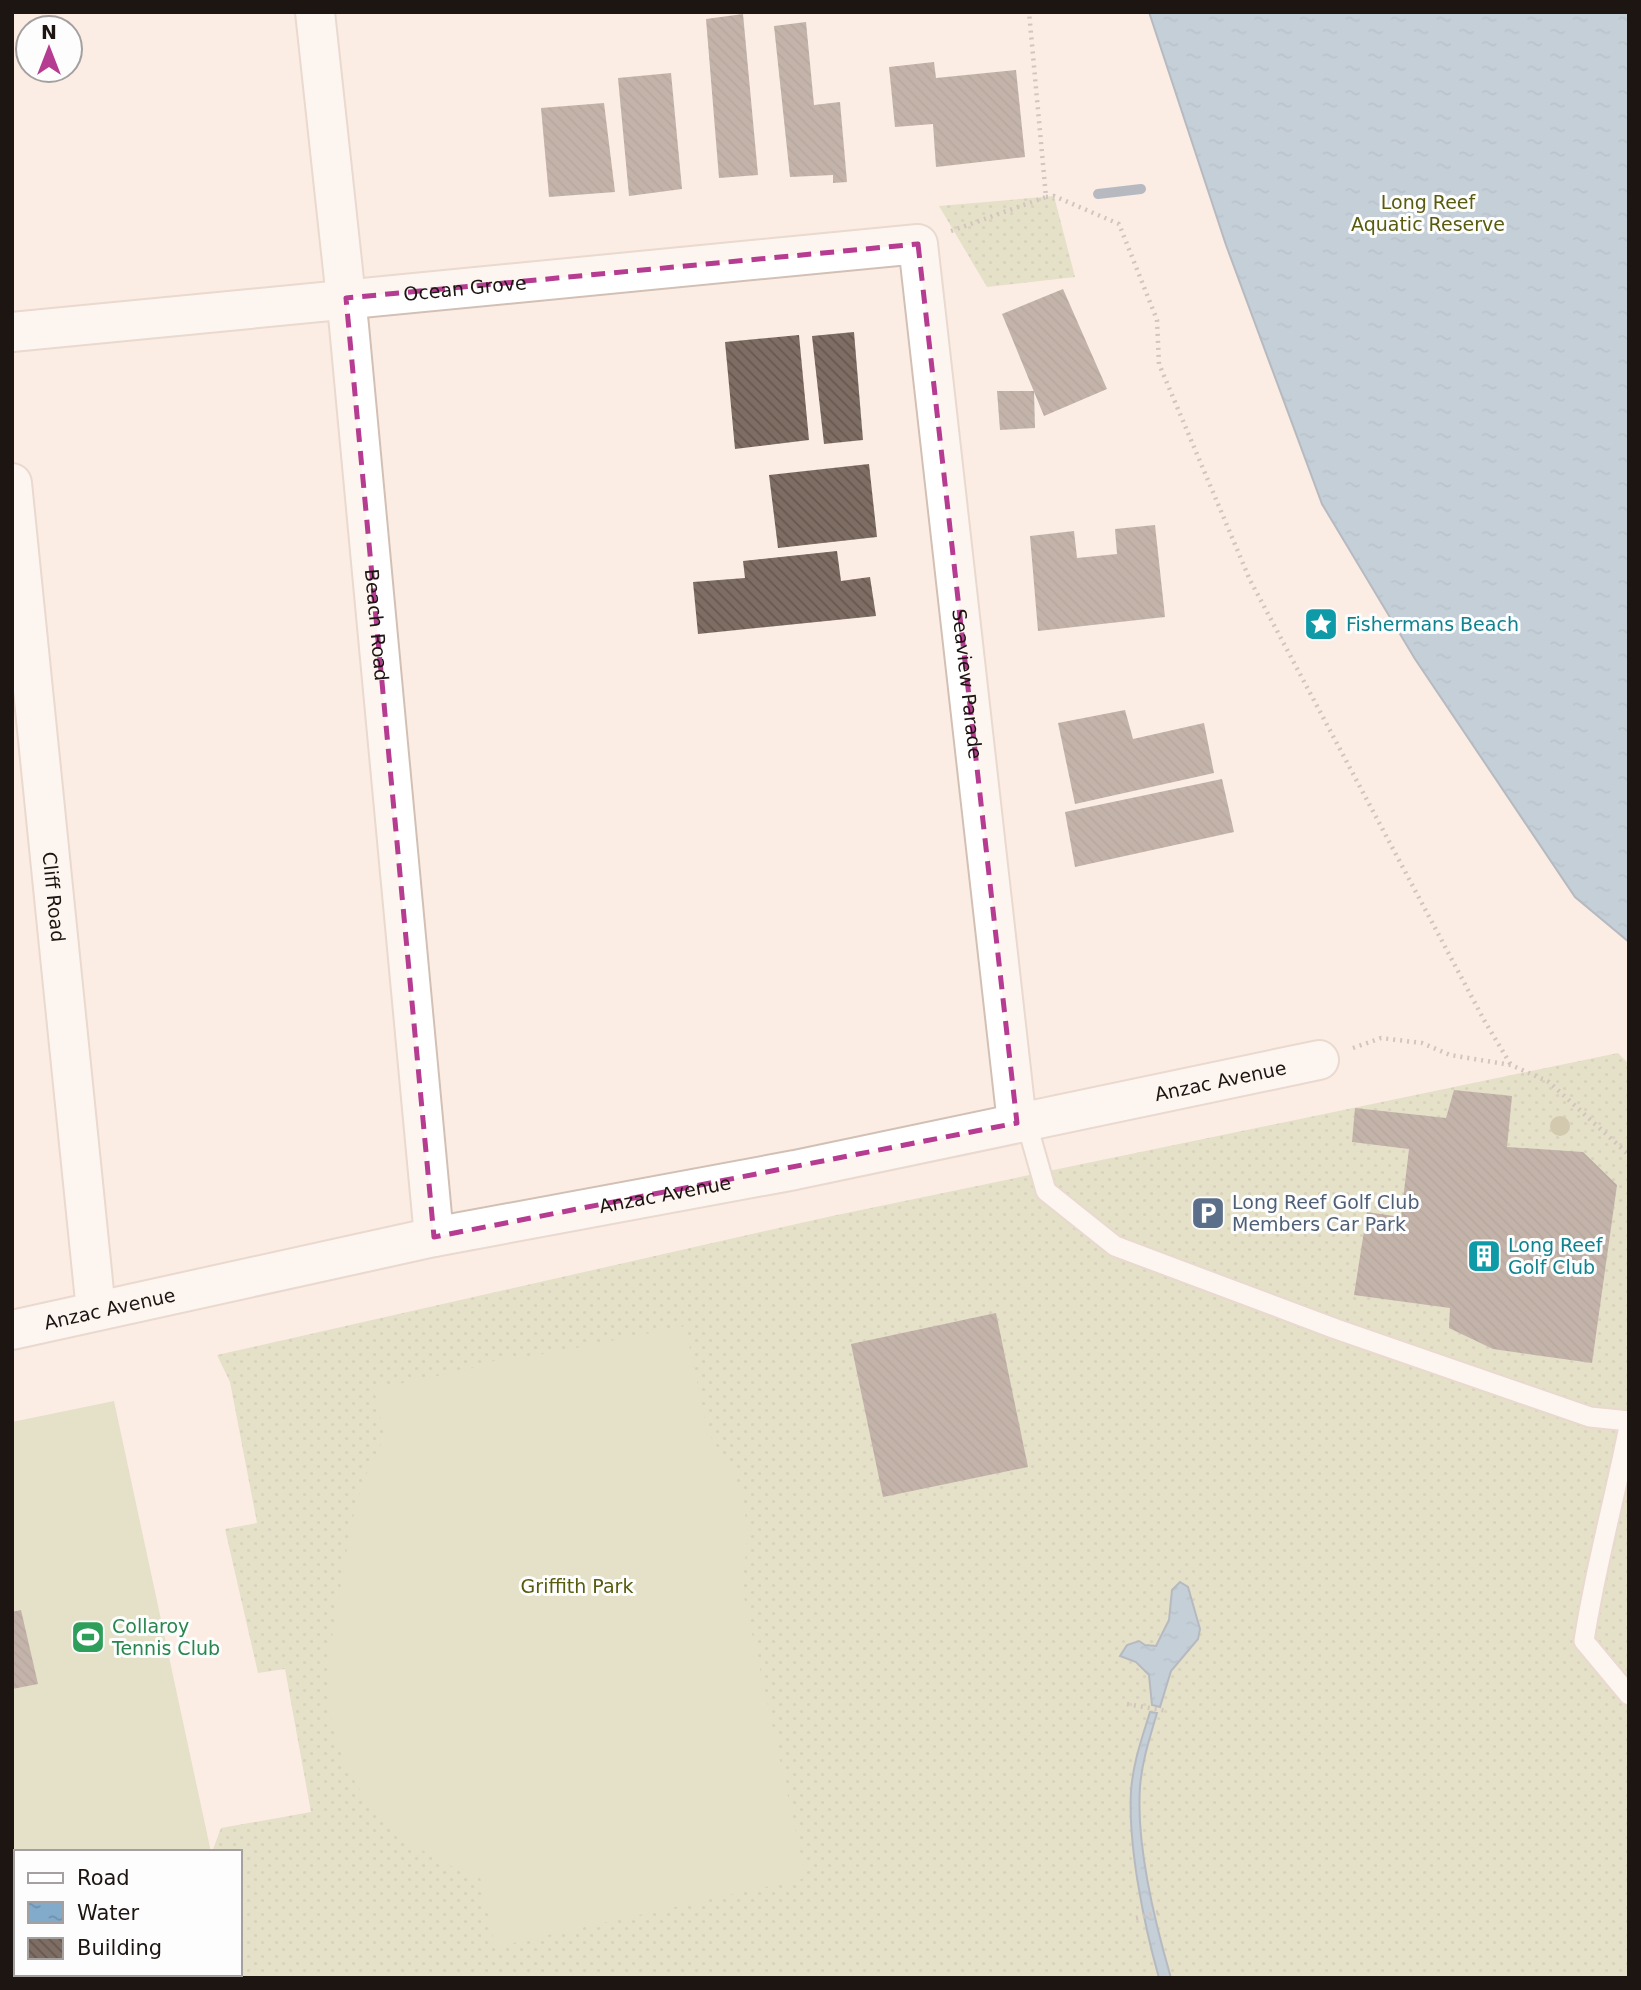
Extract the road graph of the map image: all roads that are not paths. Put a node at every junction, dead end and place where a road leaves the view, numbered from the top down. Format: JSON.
{"nodes":[{"id":1,"x":315,"y":12,"type":"edge"},
{"id":2,"x":918,"y":244,"type":"joint"},
{"id":3,"x":346,"y":298,"type":"junction"},
{"id":4,"x":12,"y":332,"type":"edge"},
{"id":5,"x":12,"y":483,"type":"edge"},
{"id":6,"x":1319,"y":1060,"type":"road end"},
{"id":7,"x":1022,"y":1122,"type":"junction"},
{"id":8,"x":434,"y":1237,"type":"junction"},
{"id":9,"x":96,"y":1311,"type":"junction"},
{"id":10,"x":12,"y":1330,"type":"edge"},
{"id":11,"x":1629,"y":1420,"type":"edge"},
{"id":12,"x":1629,"y":1426,"type":"edge"},
{"id":13,"x":1629,"y":1695,"type":"edge"}],
"edges":[{"from":1,"to":3,"type":"street","name":"Beach Road"},
{"from":2,"to":3,"type":"street","name":"Ocean Grove"},
{"from":2,"to":7,"type":"street","name":"Seaview Parade"},
{"from":3,"to":4,"type":"street","name":"Ocean Grove"},
{"from":3,"to":8,"type":"street","name":"Beach Road"},
{"from":5,"to":9,"type":"street","name":"Cliff Road"},
{"from":6,"to":7,"type":"street","name":"Anzac Avenue"},
{"from":7,"to":8,"type":"street","name":"Anzac Avenue"},
{"from":7,"to":11,"type":"lane"},
{"from":8,"to":9,"type":"street","name":"Anzac Avenue"},
{"from":9,"to":10,"type":"street","name":"Anzac Avenue"},
{"from":12,"to":13,"type":"lane"}]}
